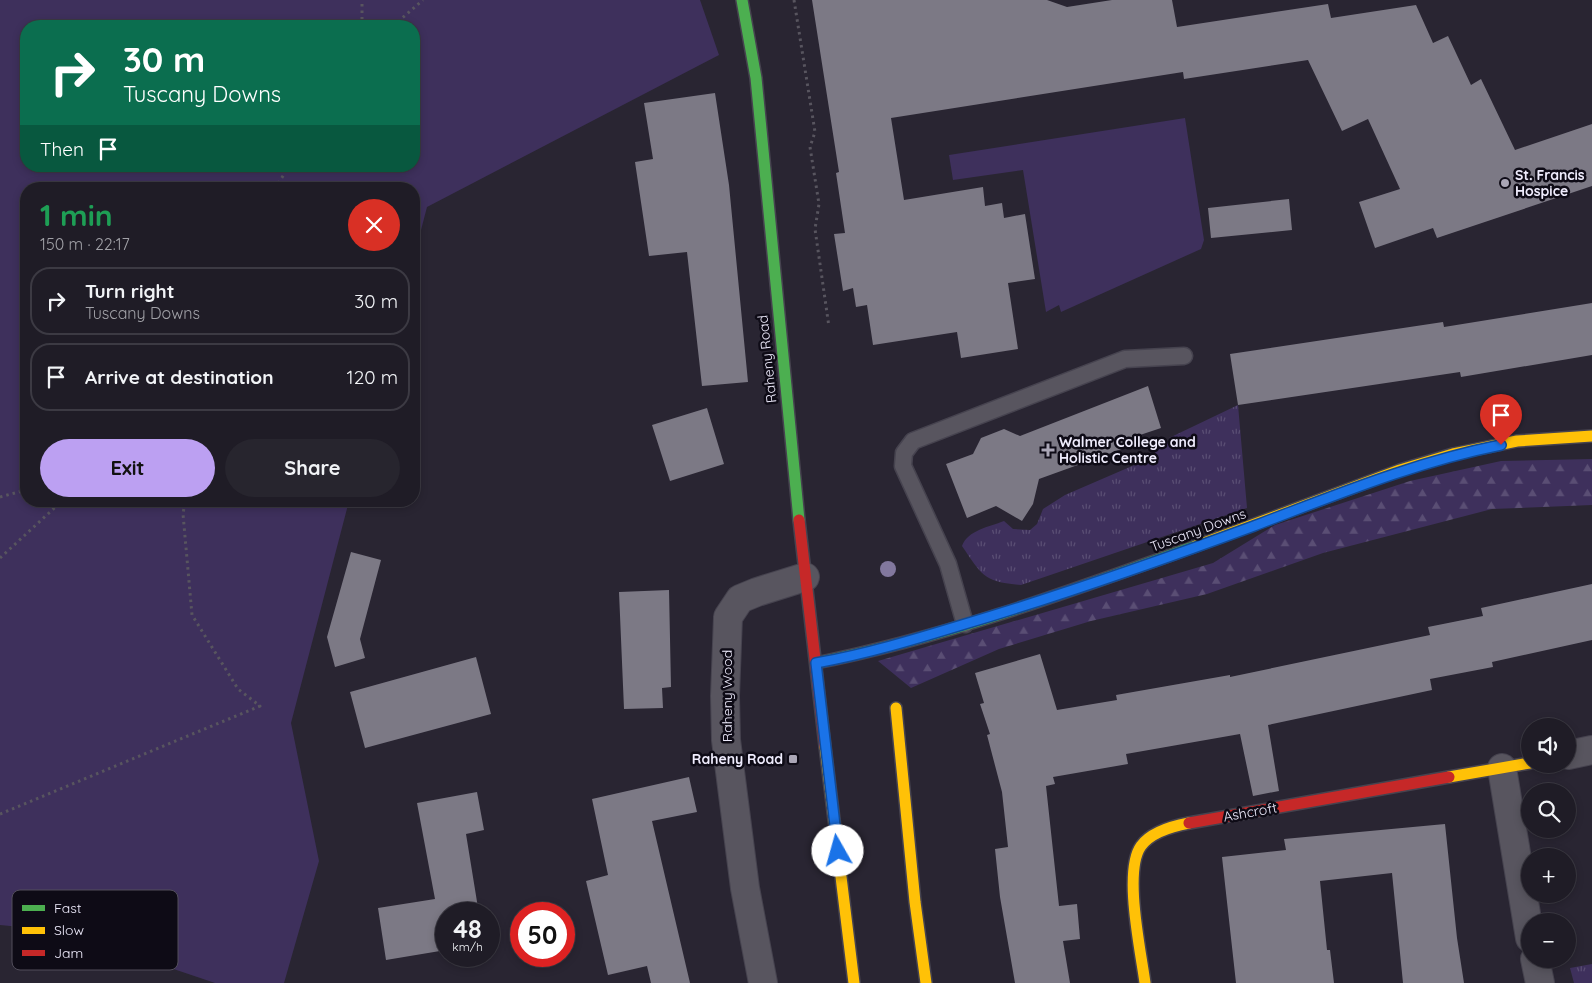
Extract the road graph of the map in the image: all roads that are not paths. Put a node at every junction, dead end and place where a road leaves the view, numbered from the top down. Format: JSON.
{"nodes":[{"id":1,"x":742,"y":0,"type":"edge"},
{"id":2,"x":1184,"y":356,"type":"dead end"},
{"id":3,"x":1592,"y":436,"type":"edge"},
{"id":4,"x":805,"y":577,"type":"junction"},
{"id":5,"x":965,"y":624,"type":"junction"},
{"id":6,"x":816,"y":663,"type":"junction"},
{"id":7,"x":896,"y":708,"type":"dead end"},
{"id":8,"x":1592,"y":750,"type":"edge"},
{"id":9,"x":1576,"y":753,"type":"edge"},
{"id":10,"x":1521,"y":765,"type":"edge"},
{"id":11,"x":1502,"y":768,"type":"junction"},
{"id":12,"x":1526,"y":913,"type":"edge"},
{"id":13,"x":1537,"y":968,"type":"edge"},
{"id":14,"x":763,"y":983,"type":"edge"},
{"id":15,"x":854,"y":983,"type":"edge"},
{"id":16,"x":926,"y":983,"type":"edge"},
{"id":17,"x":1145,"y":983,"type":"edge"},
{"id":18,"x":1540,"y":983,"type":"edge"}],
"edges":[{"from":1,"to":4,"type":"street","name":"Raheny Road"},
{"from":2,"to":5,"type":"lane"},
{"from":3,"to":5,"type":"street","name":"Tuscany Downs"},
{"from":4,"to":6,"type":"street","name":"Raheny Road"},
{"from":4,"to":14,"type":"street","name":"Raheny Wood"},
{"from":5,"to":6,"type":"street","name":"Tuscany Downs"},
{"from":6,"to":15,"type":"street","name":"Raheny Road"},
{"from":7,"to":16,"type":"street"},
{"from":8,"to":9,"type":"street"},
{"from":10,"to":11,"type":"street","name":"Ashcroft"},
{"from":11,"to":12,"type":"street"},
{"from":11,"to":17,"type":"street","name":"Ashcroft"},
{"from":13,"to":18,"type":"street"}]}
